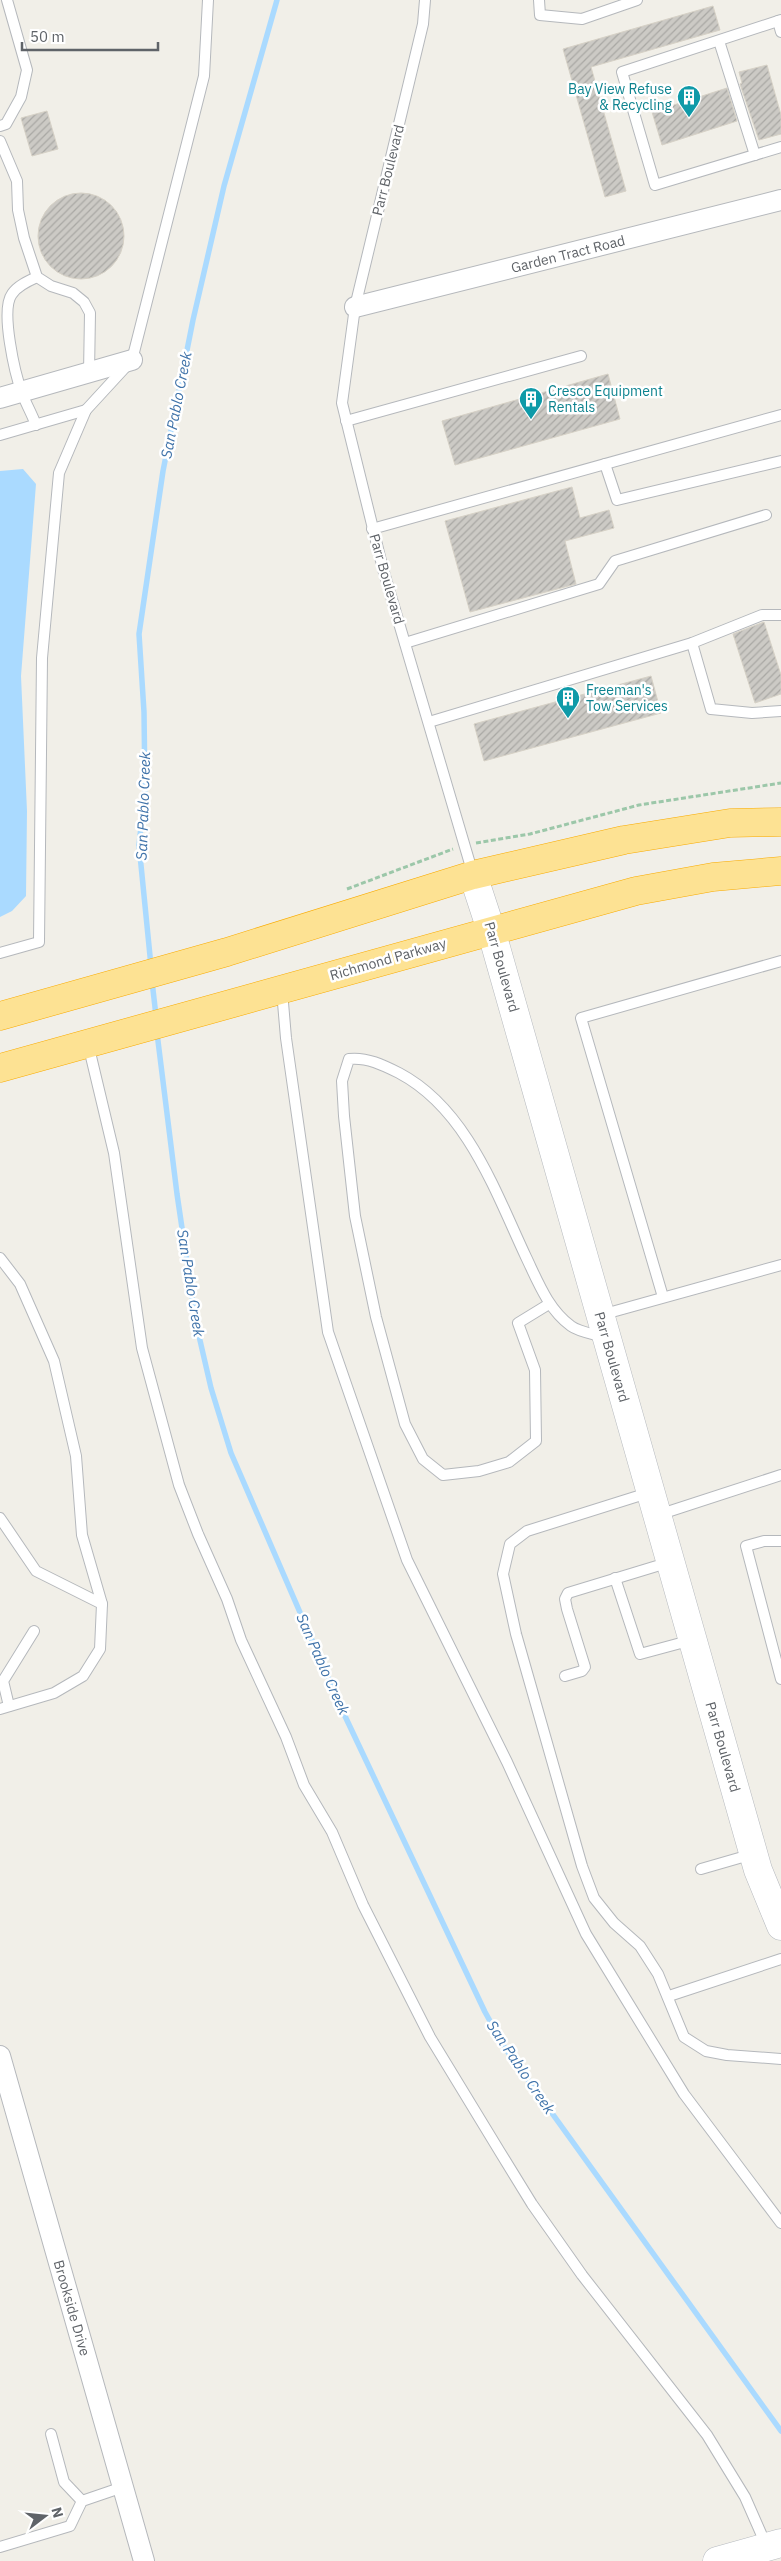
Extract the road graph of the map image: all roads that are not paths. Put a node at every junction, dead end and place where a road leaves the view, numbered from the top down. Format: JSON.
{"nodes":[{"id":1,"x":7,"y":0,"type":"edge"},
{"id":2,"x":208,"y":0,"type":"edge"},
{"id":3,"x":425,"y":0,"type":"edge"},
{"id":4,"x":539,"y":0,"type":"edge"},
{"id":5,"x":637,"y":0,"type":"edge"},
{"id":6,"x":779,"y":21,"type":"edge"},
{"id":7,"x":781,"y":32,"type":"edge"},
{"id":8,"x":719,"y":41,"type":"junction"},
{"id":9,"x":0,"y":126,"type":"edge"},
{"id":10,"x":0,"y":141,"type":"edge"},
{"id":11,"x":781,"y":147,"type":"edge"},
{"id":12,"x":755,"y":155,"type":"junction"},
{"id":13,"x":781,"y":200,"type":"edge"},
{"id":14,"x":37,"y":277,"type":"junction"},
{"id":15,"x":355,"y":307,"type":"junction"},
{"id":16,"x":581,"y":356,"type":"dead end"},
{"id":17,"x":132,"y":360,"type":"junction"},
{"id":18,"x":89,"y":373,"type":"junction"},
{"id":19,"x":22,"y":392,"type":"junction"},
{"id":20,"x":0,"y":398,"type":"edge"},
{"id":21,"x":86,"y":410,"type":"junction"},
{"id":22,"x":781,"y":415,"type":"edge"},
{"id":23,"x":346,"y":421,"type":"junction"},
{"id":24,"x":36,"y":424,"type":"junction"},
{"id":25,"x":0,"y":435,"type":"edge"},
{"id":26,"x":781,"y":461,"type":"edge"},
{"id":27,"x":605,"y":464,"type":"junction"},
{"id":28,"x":766,"y":515,"type":"dead end"},
{"id":29,"x":372,"y":529,"type":"junction"},
{"id":30,"x":781,"y":615,"type":"edge"},
{"id":31,"x":692,"y":642,"type":"junction"},
{"id":32,"x":405,"y":643,"type":"junction"},
{"id":33,"x":781,"y":711,"type":"edge"},
{"id":34,"x":429,"y":722,"type":"junction"},
{"id":35,"x":781,"y":822,"type":"edge"},
{"id":36,"x":781,"y":871,"type":"edge"},
{"id":37,"x":473,"y":875,"type":"junction"},
{"id":38,"x":491,"y":930,"type":"junction"},
{"id":39,"x":0,"y":953,"type":"edge"},
{"id":40,"x":781,"y":961,"type":"edge"},
{"id":41,"x":282,"y":988,"type":"junction"},
{"id":42,"x":0,"y":1016,"type":"edge"},
{"id":43,"x":88,"y":1044,"type":"junction"},
{"id":44,"x":0,"y":1068,"type":"edge"},
{"id":45,"x":0,"y":1258,"type":"edge"},
{"id":46,"x":781,"y":1265,"type":"edge"},
{"id":47,"x":664,"y":1297,"type":"junction"},
{"id":48,"x":549,"y":1304,"type":"junction"},
{"id":49,"x":604,"y":1326,"type":"junction"},
{"id":50,"x":781,"y":1475,"type":"edge"},
{"id":51,"x":654,"y":1503,"type":"junction"},
{"id":52,"x":0,"y":1518,"type":"edge"},
{"id":53,"x":781,"y":1542,"type":"edge"},
{"id":54,"x":671,"y":1562,"type":"junction"},
{"id":55,"x":615,"y":1578,"type":"junction"},
{"id":56,"x":102,"y":1604,"type":"junction"},
{"id":57,"x":34,"y":1631,"type":"dead end"},
{"id":58,"x":693,"y":1640,"type":"junction"},
{"id":59,"x":565,"y":1676,"type":"dead end"},
{"id":60,"x":781,"y":1679,"type":"edge"},
{"id":61,"x":4,"y":1707,"type":"edge"},
{"id":62,"x":754,"y":1854,"type":"junction"},
{"id":63,"x":701,"y":1869,"type":"dead end"},
{"id":64,"x":781,"y":1926,"type":"edge"},
{"id":65,"x":781,"y":1959,"type":"edge"},
{"id":66,"x":669,"y":1996,"type":"junction"},
{"id":67,"x":0,"y":2056,"type":"edge"},
{"id":68,"x":781,"y":2059,"type":"edge"},
{"id":69,"x":781,"y":2223,"type":"edge"},
{"id":70,"x":51,"y":2434,"type":"dead end"},
{"id":71,"x":122,"y":2487,"type":"junction"},
{"id":72,"x":82,"y":2501,"type":"junction"},
{"id":73,"x":774,"y":2545,"type":"edge"},
{"id":74,"x":0,"y":2546,"type":"edge"},
{"id":75,"x":144,"y":2561,"type":"edge"},
{"id":76,"x":717,"y":2561,"type":"edge"}],
"edges":[{"from":1,"to":9,"type":"lane"},
{"from":2,"to":17,"type":"lane"},
{"from":3,"to":15,"type":"lane","name":"Parr Boulevard"},
{"from":4,"to":5,"type":"lane"},
{"from":6,"to":7,"type":"lane"},
{"from":6,"to":8,"type":"lane"},
{"from":8,"to":12,"type":"lane"},
{"from":8,"to":12,"type":"lane"},
{"from":10,"to":14,"type":"lane"},
{"from":11,"to":12,"type":"lane"},
{"from":13,"to":15,"type":"street","name":"Garden Tract Road"},
{"from":14,"to":18,"type":"lane"},
{"from":14,"to":19,"type":"lane"},
{"from":15,"to":23,"type":"lane","name":"Parr Boulevard"},
{"from":16,"to":23,"type":"lane"},
{"from":17,"to":18,"type":"street"},
{"from":17,"to":21,"type":"lane"},
{"from":18,"to":19,"type":"street"},
{"from":19,"to":20,"type":"street"},
{"from":19,"to":24,"type":"lane"},
{"from":21,"to":24,"type":"lane"},
{"from":21,"to":39,"type":"lane"},
{"from":22,"to":27,"type":"lane"},
{"from":23,"to":29,"type":"lane","name":"Parr Boulevard"},
{"from":24,"to":25,"type":"lane"},
{"from":26,"to":27,"type":"lane"},
{"from":27,"to":29,"type":"lane"},
{"from":28,"to":32,"type":"lane"},
{"from":29,"to":32,"type":"lane","name":"Parr Boulevard"},
{"from":30,"to":31,"type":"lane"},
{"from":31,"to":33,"type":"lane"},
{"from":31,"to":34,"type":"lane"},
{"from":32,"to":34,"type":"lane","name":"Parr Boulevard"},
{"from":34,"to":37,"type":"lane","name":"Parr Boulevard"},
{"from":35,"to":37,"type":"highway"},
{"from":36,"to":38,"type":"highway","name":"Richmond Parkway"},
{"from":37,"to":38,"type":"street","name":"Parr Boulevard"},
{"from":37,"to":42,"type":"highway"},
{"from":38,"to":41,"type":"highway","name":"Richmond Parkway"},
{"from":38,"to":49,"type":"street","name":"Parr Boulevard"},
{"from":40,"to":47,"type":"lane"},
{"from":41,"to":43,"type":"highway","name":"Richmond Parkway"},
{"from":41,"to":69,"type":"lane"},
{"from":43,"to":44,"type":"highway","name":"Richmond Parkway"},
{"from":43,"to":73,"type":"lane"},
{"from":45,"to":56,"type":"lane"},
{"from":46,"to":47,"type":"lane"},
{"from":47,"to":49,"type":"lane"},
{"from":48,"to":48,"type":"lane"},
{"from":48,"to":49,"type":"lane"},
{"from":49,"to":51,"type":"street","name":"Parr Boulevard"},
{"from":50,"to":51,"type":"lane"},
{"from":51,"to":54,"type":"street","name":"Parr Boulevard"},
{"from":51,"to":66,"type":"lane"},
{"from":52,"to":56,"type":"lane"},
{"from":53,"to":60,"type":"lane"},
{"from":54,"to":55,"type":"lane"},
{"from":54,"to":58,"type":"street","name":"Parr Boulevard"},
{"from":55,"to":58,"type":"lane"},
{"from":55,"to":59,"type":"lane"},
{"from":56,"to":61,"type":"lane"},
{"from":57,"to":61,"type":"lane"},
{"from":58,"to":62,"type":"street","name":"Parr Boulevard"},
{"from":62,"to":63,"type":"lane"},
{"from":62,"to":64,"type":"street","name":"Parr Boulevard"},
{"from":65,"to":66,"type":"lane"},
{"from":66,"to":68,"type":"lane"},
{"from":67,"to":71,"type":"street","name":"Brookside Drive"},
{"from":70,"to":72,"type":"lane"},
{"from":71,"to":72,"type":"lane"},
{"from":71,"to":75,"type":"street","name":"Brookside Drive"},
{"from":72,"to":74,"type":"lane"},
{"from":73,"to":76,"type":"street"}]}
